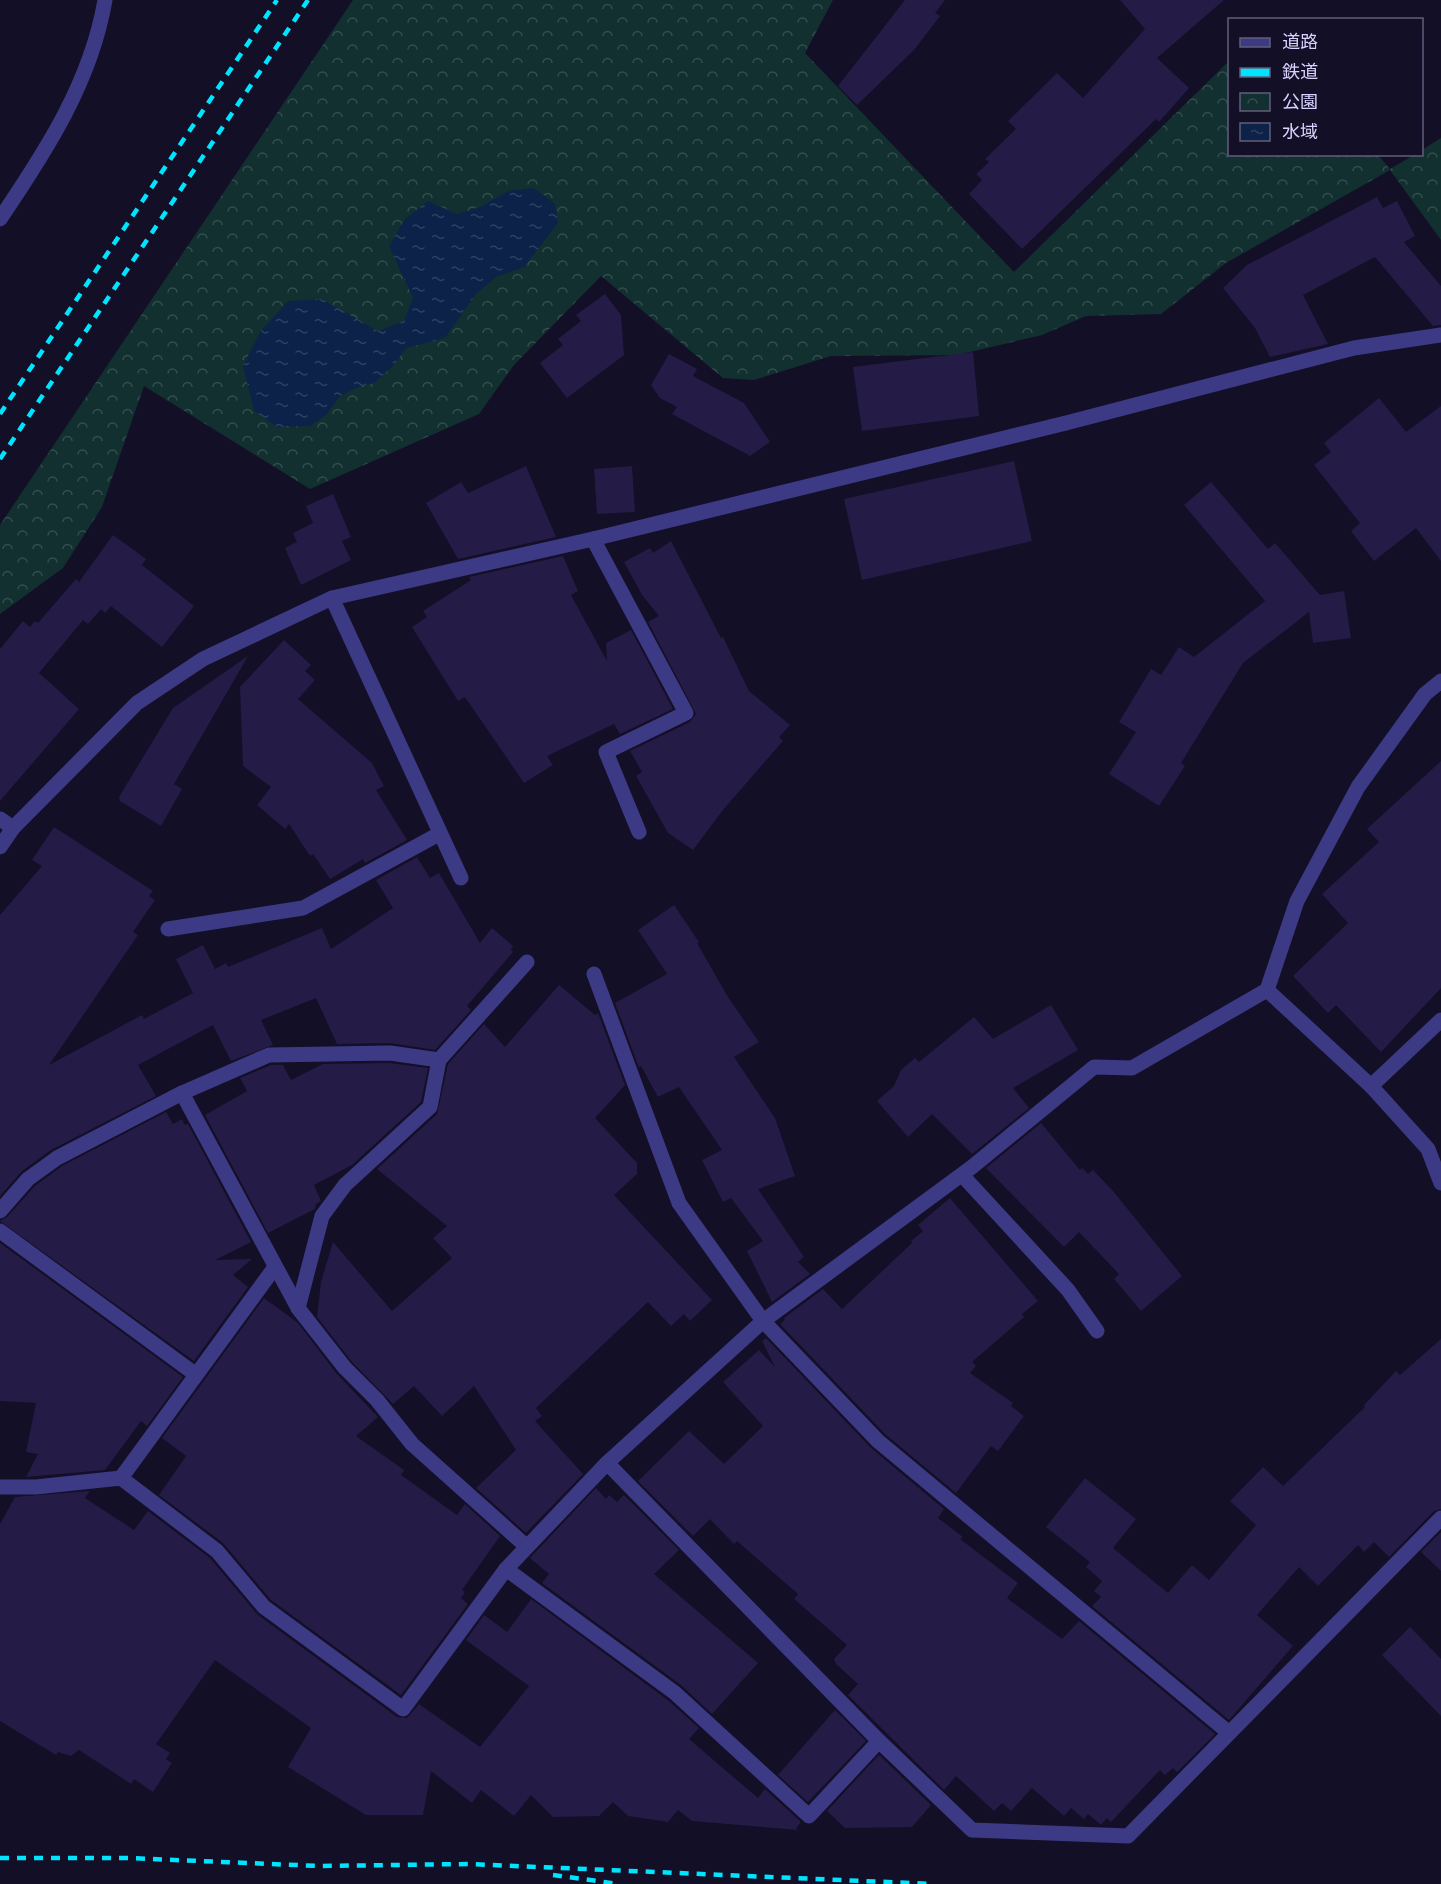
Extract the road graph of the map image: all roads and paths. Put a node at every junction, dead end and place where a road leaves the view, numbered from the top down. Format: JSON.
{"nodes":[{"id":1,"x":105,"y":0,"type":"edge"},
{"id":2,"x":0,"y":219,"type":"edge"},
{"id":3,"x":1441,"y":334,"type":"edge"},
{"id":4,"x":593,"y":539,"type":"junction"},
{"id":5,"x":332,"y":598,"type":"junction"},
{"id":6,"x":1441,"y":681,"type":"edge"},
{"id":7,"x":0,"y":819,"type":"edge"},
{"id":8,"x":13,"y":828,"type":"junction"},
{"id":9,"x":639,"y":832,"type":"dead end"},
{"id":10,"x":440,"y":834,"type":"junction"},
{"id":11,"x":0,"y":848,"type":"edge"},
{"id":12,"x":461,"y":878,"type":"dead end"},
{"id":13,"x":168,"y":929,"type":"dead end"},
{"id":14,"x":527,"y":962,"type":"dead end"},
{"id":15,"x":594,"y":975,"type":"dead end"},
{"id":16,"x":1268,"y":990,"type":"junction"},
{"id":17,"x":1441,"y":1020,"type":"edge"},
{"id":18,"x":439,"y":1060,"type":"junction"},
{"id":19,"x":1371,"y":1086,"type":"junction"},
{"id":20,"x":182,"y":1093,"type":"junction"},
{"id":21,"x":962,"y":1175,"type":"junction"},
{"id":22,"x":1441,"y":1184,"type":"edge"},
{"id":23,"x":0,"y":1211,"type":"edge"},
{"id":24,"x":0,"y":1231,"type":"edge"},
{"id":25,"x":275,"y":1267,"type":"junction"},
{"id":26,"x":298,"y":1308,"type":"junction"},
{"id":27,"x":763,"y":1321,"type":"junction"},
{"id":28,"x":1097,"y":1331,"type":"dead end"},
{"id":29,"x":195,"y":1374,"type":"junction"},
{"id":30,"x":607,"y":1463,"type":"junction"},
{"id":31,"x":121,"y":1478,"type":"junction"},
{"id":32,"x":0,"y":1487,"type":"edge"},
{"id":33,"x":1441,"y":1518,"type":"edge"},
{"id":34,"x":526,"y":1546,"type":"junction"},
{"id":35,"x":506,"y":1569,"type":"junction"},
{"id":36,"x":1228,"y":1732,"type":"junction"},
{"id":37,"x":879,"y":1740,"type":"junction"}],
"edges":[{"from":1,"to":2,"type":"street"},
{"from":3,"to":4,"type":"street"},
{"from":4,"to":5,"type":"street"},
{"from":4,"to":9,"type":"street"},
{"from":5,"to":8,"type":"street"},
{"from":5,"to":10,"type":"street"},
{"from":6,"to":16,"type":"street"},
{"from":7,"to":8,"type":"street"},
{"from":8,"to":11,"type":"street"},
{"from":10,"to":12,"type":"street"},
{"from":10,"to":13,"type":"street"},
{"from":14,"to":18,"type":"street"},
{"from":15,"to":27,"type":"street"},
{"from":16,"to":19,"type":"street"},
{"from":16,"to":21,"type":"street"},
{"from":17,"to":19,"type":"street"},
{"from":18,"to":20,"type":"street"},
{"from":18,"to":26,"type":"street"},
{"from":19,"to":22,"type":"street"},
{"from":20,"to":23,"type":"street"},
{"from":20,"to":25,"type":"street"},
{"from":21,"to":27,"type":"street"},
{"from":21,"to":28,"type":"street"},
{"from":24,"to":29,"type":"street"},
{"from":25,"to":26,"type":"street"},
{"from":25,"to":29,"type":"street"},
{"from":26,"to":34,"type":"street"},
{"from":27,"to":30,"type":"street"},
{"from":27,"to":36,"type":"street"},
{"from":29,"to":31,"type":"street"},
{"from":30,"to":34,"type":"street"},
{"from":30,"to":37,"type":"street"},
{"from":31,"to":32,"type":"street"},
{"from":31,"to":35,"type":"street"},
{"from":33,"to":36,"type":"street"},
{"from":34,"to":35,"type":"street"},
{"from":35,"to":37,"type":"street"},
{"from":36,"to":37,"type":"street"}]}
